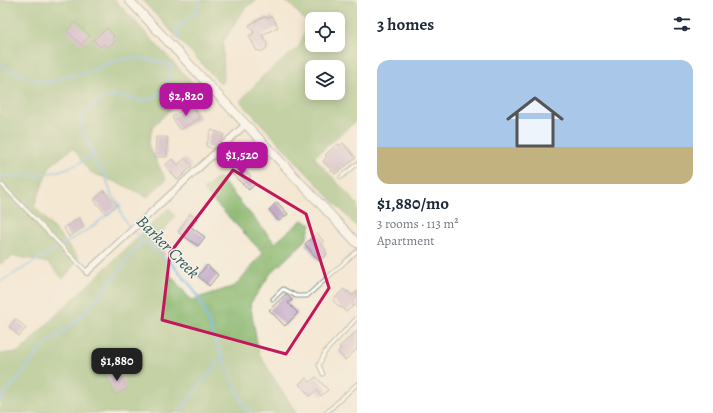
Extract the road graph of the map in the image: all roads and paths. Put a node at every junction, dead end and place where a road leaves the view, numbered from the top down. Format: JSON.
{"nodes":[{"id":1,"x":129,"y":0,"type":"edge"},
{"id":2,"x":246,"y":124,"type":"junction"},
{"id":3,"x":357,"y":164,"type":"edge"},
{"id":4,"x":341,"y":177,"type":"dead end"},
{"id":5,"x":2,"y":186,"type":"dead end"},
{"id":6,"x":357,"y":243,"type":"edge"},
{"id":7,"x":357,"y":251,"type":"edge"},
{"id":8,"x":87,"y":272,"type":"joint"},
{"id":9,"x":273,"y":299,"type":"dead end"},
{"id":10,"x":357,"y":318,"type":"edge"},
{"id":11,"x":323,"y":374,"type":"dead end"},
{"id":12,"x":357,"y":384,"type":"edge"},
{"id":13,"x":326,"y":413,"type":"edge"}],
"edges":[{"from":1,"to":2,"type":"street"},
{"from":2,"to":6,"type":"street"},
{"from":2,"to":8,"type":"street"},
{"from":3,"to":4,"type":"lane"},
{"from":5,"to":8,"type":"lane"},
{"from":7,"to":9,"type":"lane"},
{"from":10,"to":11,"type":"lane"},
{"from":12,"to":13,"type":"lane"}]}
